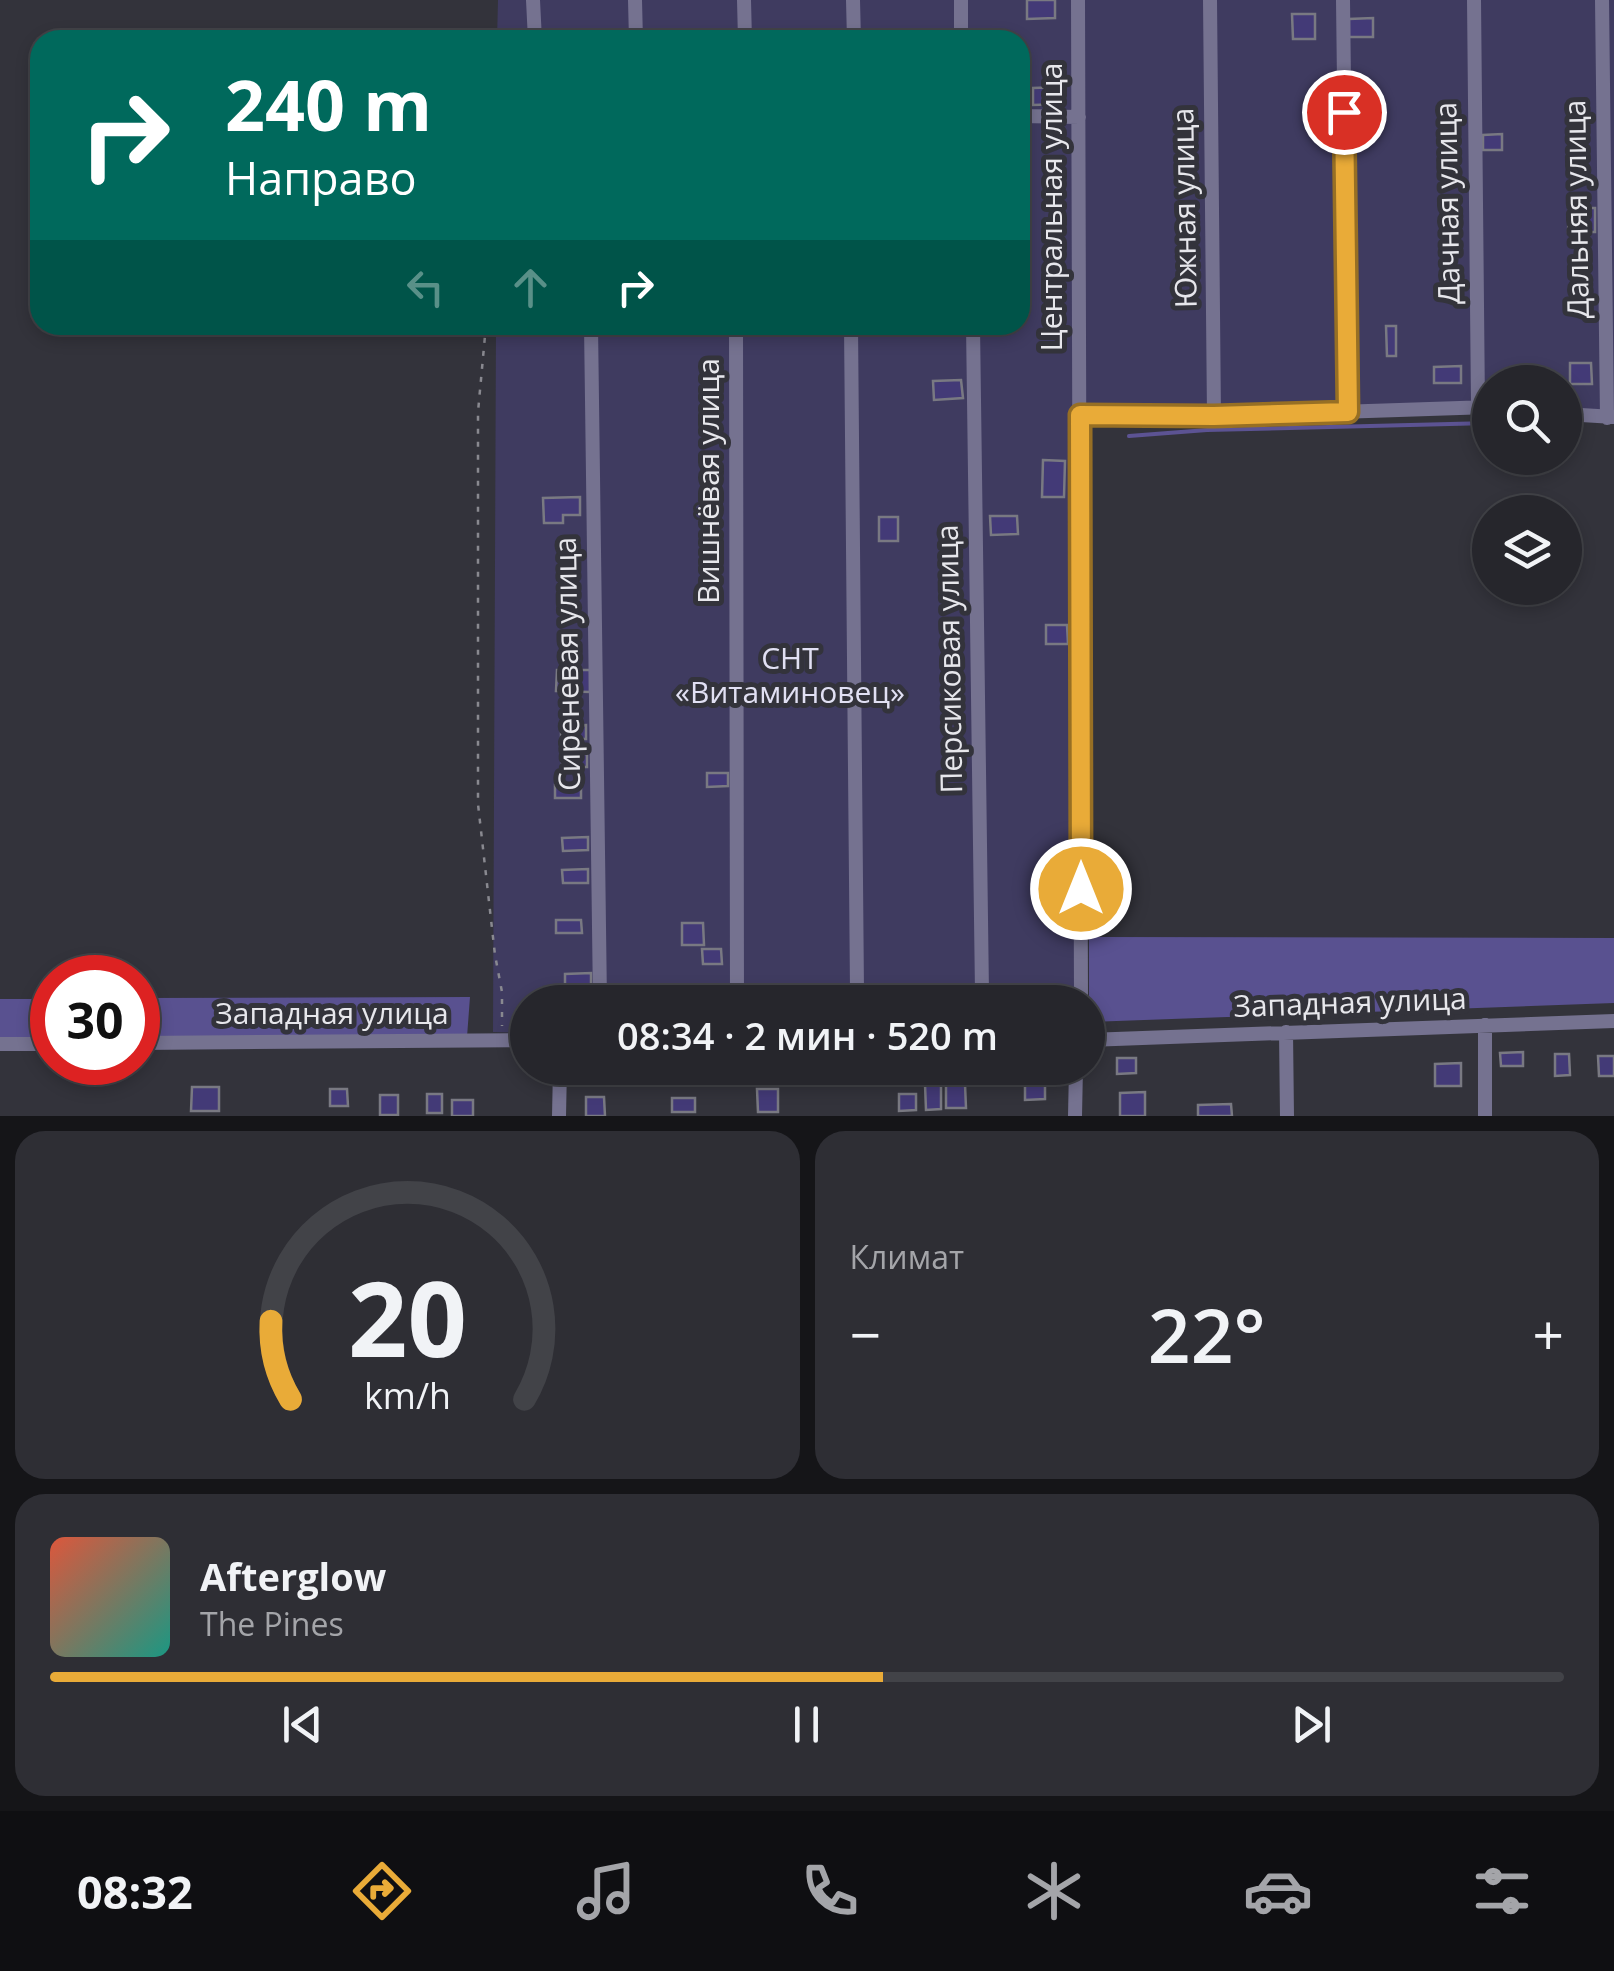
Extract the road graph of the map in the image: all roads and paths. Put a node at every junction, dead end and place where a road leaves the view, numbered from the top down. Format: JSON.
{"nodes":[{"id":1,"x":533,"y":0,"type":"edge"},
{"id":2,"x":636,"y":0,"type":"edge"},
{"id":3,"x":744,"y":0,"type":"edge"},
{"id":4,"x":853,"y":0,"type":"edge"},
{"id":5,"x":961,"y":0,"type":"edge"},
{"id":6,"x":1078,"y":0,"type":"edge"},
{"id":7,"x":1210,"y":0,"type":"edge"},
{"id":8,"x":1343,"y":0,"type":"edge"},
{"id":9,"x":1474,"y":0,"type":"edge"},
{"id":10,"x":1602,"y":0,"type":"edge"},
{"id":11,"x":534,"y":30,"type":"edge"},
{"id":12,"x":636,"y":30,"type":"edge"},
{"id":13,"x":745,"y":30,"type":"edge"},
{"id":14,"x":854,"y":30,"type":"edge"},
{"id":15,"x":962,"y":30,"type":"edge"},
{"id":16,"x":1030,"y":116,"type":"edge"},
{"id":17,"x":1079,"y":117,"type":"junction"},
{"id":18,"x":485,"y":335,"type":"edge"},
{"id":19,"x":591,"y":335,"type":"edge"},
{"id":20,"x":736,"y":335,"type":"edge"},
{"id":21,"x":851,"y":335,"type":"edge"},
{"id":22,"x":973,"y":335,"type":"edge"},
{"id":23,"x":1483,"y":365,"type":"edge"},
{"id":24,"x":1472,"y":407,"type":"edge"},
{"id":25,"x":1348,"y":412,"type":"junction"},
{"id":26,"x":1080,"y":415,"type":"junction"},
{"id":27,"x":1582,"y":415,"type":"edge"},
{"id":28,"x":1214,"y":416,"type":"junction"},
{"id":29,"x":1611,"y":417,"type":"edge"},
{"id":30,"x":600,"y":985,"type":"edge"},
{"id":31,"x":737,"y":985,"type":"edge"},
{"id":32,"x":857,"y":985,"type":"edge"},
{"id":33,"x":982,"y":985,"type":"edge"},
{"id":34,"x":1081,"y":985,"type":"edge"},
{"id":35,"x":1614,"y":1021,"type":"edge"},
{"id":36,"x":1484,"y":1025,"type":"junction"},
{"id":37,"x":1286,"y":1032,"type":"junction"},
{"id":38,"x":1105,"y":1039,"type":"edge"},
{"id":39,"x":502,"y":1040,"type":"junction"},
{"id":40,"x":510,"y":1040,"type":"edge"},
{"id":41,"x":160,"y":1043,"type":"edge"},
{"id":42,"x":0,"y":1044,"type":"edge"},
{"id":43,"x":30,"y":1044,"type":"edge"},
{"id":44,"x":560,"y":1085,"type":"edge"},
{"id":45,"x":1076,"y":1085,"type":"edge"},
{"id":46,"x":559,"y":1116,"type":"edge"},
{"id":47,"x":1075,"y":1116,"type":"edge"},
{"id":48,"x":1287,"y":1116,"type":"edge"},
{"id":49,"x":1486,"y":1116,"type":"edge"}],
"edges":[{"from":1,"to":11,"type":"street"},
{"from":2,"to":12,"type":"street"},
{"from":3,"to":13,"type":"street"},
{"from":4,"to":14,"type":"street"},
{"from":5,"to":15,"type":"street"},
{"from":6,"to":17,"type":"street","name":"Центральная улица"},
{"from":7,"to":28,"type":"street","name":"Южная улица"},
{"from":8,"to":25,"type":"street"},
{"from":9,"to":23,"type":"street","name":"Дачная улица"},
{"from":10,"to":29,"type":"street","name":"Дальняя улица"},
{"from":16,"to":17,"type":"street"},
{"from":17,"to":26,"type":"street","name":"Центральная улица"},
{"from":18,"to":39,"type":"path"},
{"from":19,"to":30,"type":"street","name":"Сиреневая улица"},
{"from":20,"to":31,"type":"street","name":"Вишнёвая улица"},
{"from":21,"to":32,"type":"street"},
{"from":22,"to":33,"type":"street","name":"Персиковая улица"},
{"from":24,"to":25,"type":"street"},
{"from":25,"to":28,"type":"street"},
{"from":26,"to":28,"type":"street"},
{"from":26,"to":34,"type":"street","name":"Центральная улица"},
{"from":27,"to":29,"type":"street"},
{"from":35,"to":36,"type":"street","name":"Западная улица"},
{"from":36,"to":37,"type":"street","name":"Западная улица"},
{"from":36,"to":49,"type":"street"},
{"from":37,"to":38,"type":"street","name":"Западная улица"},
{"from":37,"to":48,"type":"street"},
{"from":39,"to":40,"type":"street","name":"Западная улица"},
{"from":39,"to":41,"type":"street","name":"Западная улица"},
{"from":42,"to":43,"type":"street"},
{"from":44,"to":46,"type":"street"},
{"from":45,"to":47,"type":"street"}]}
